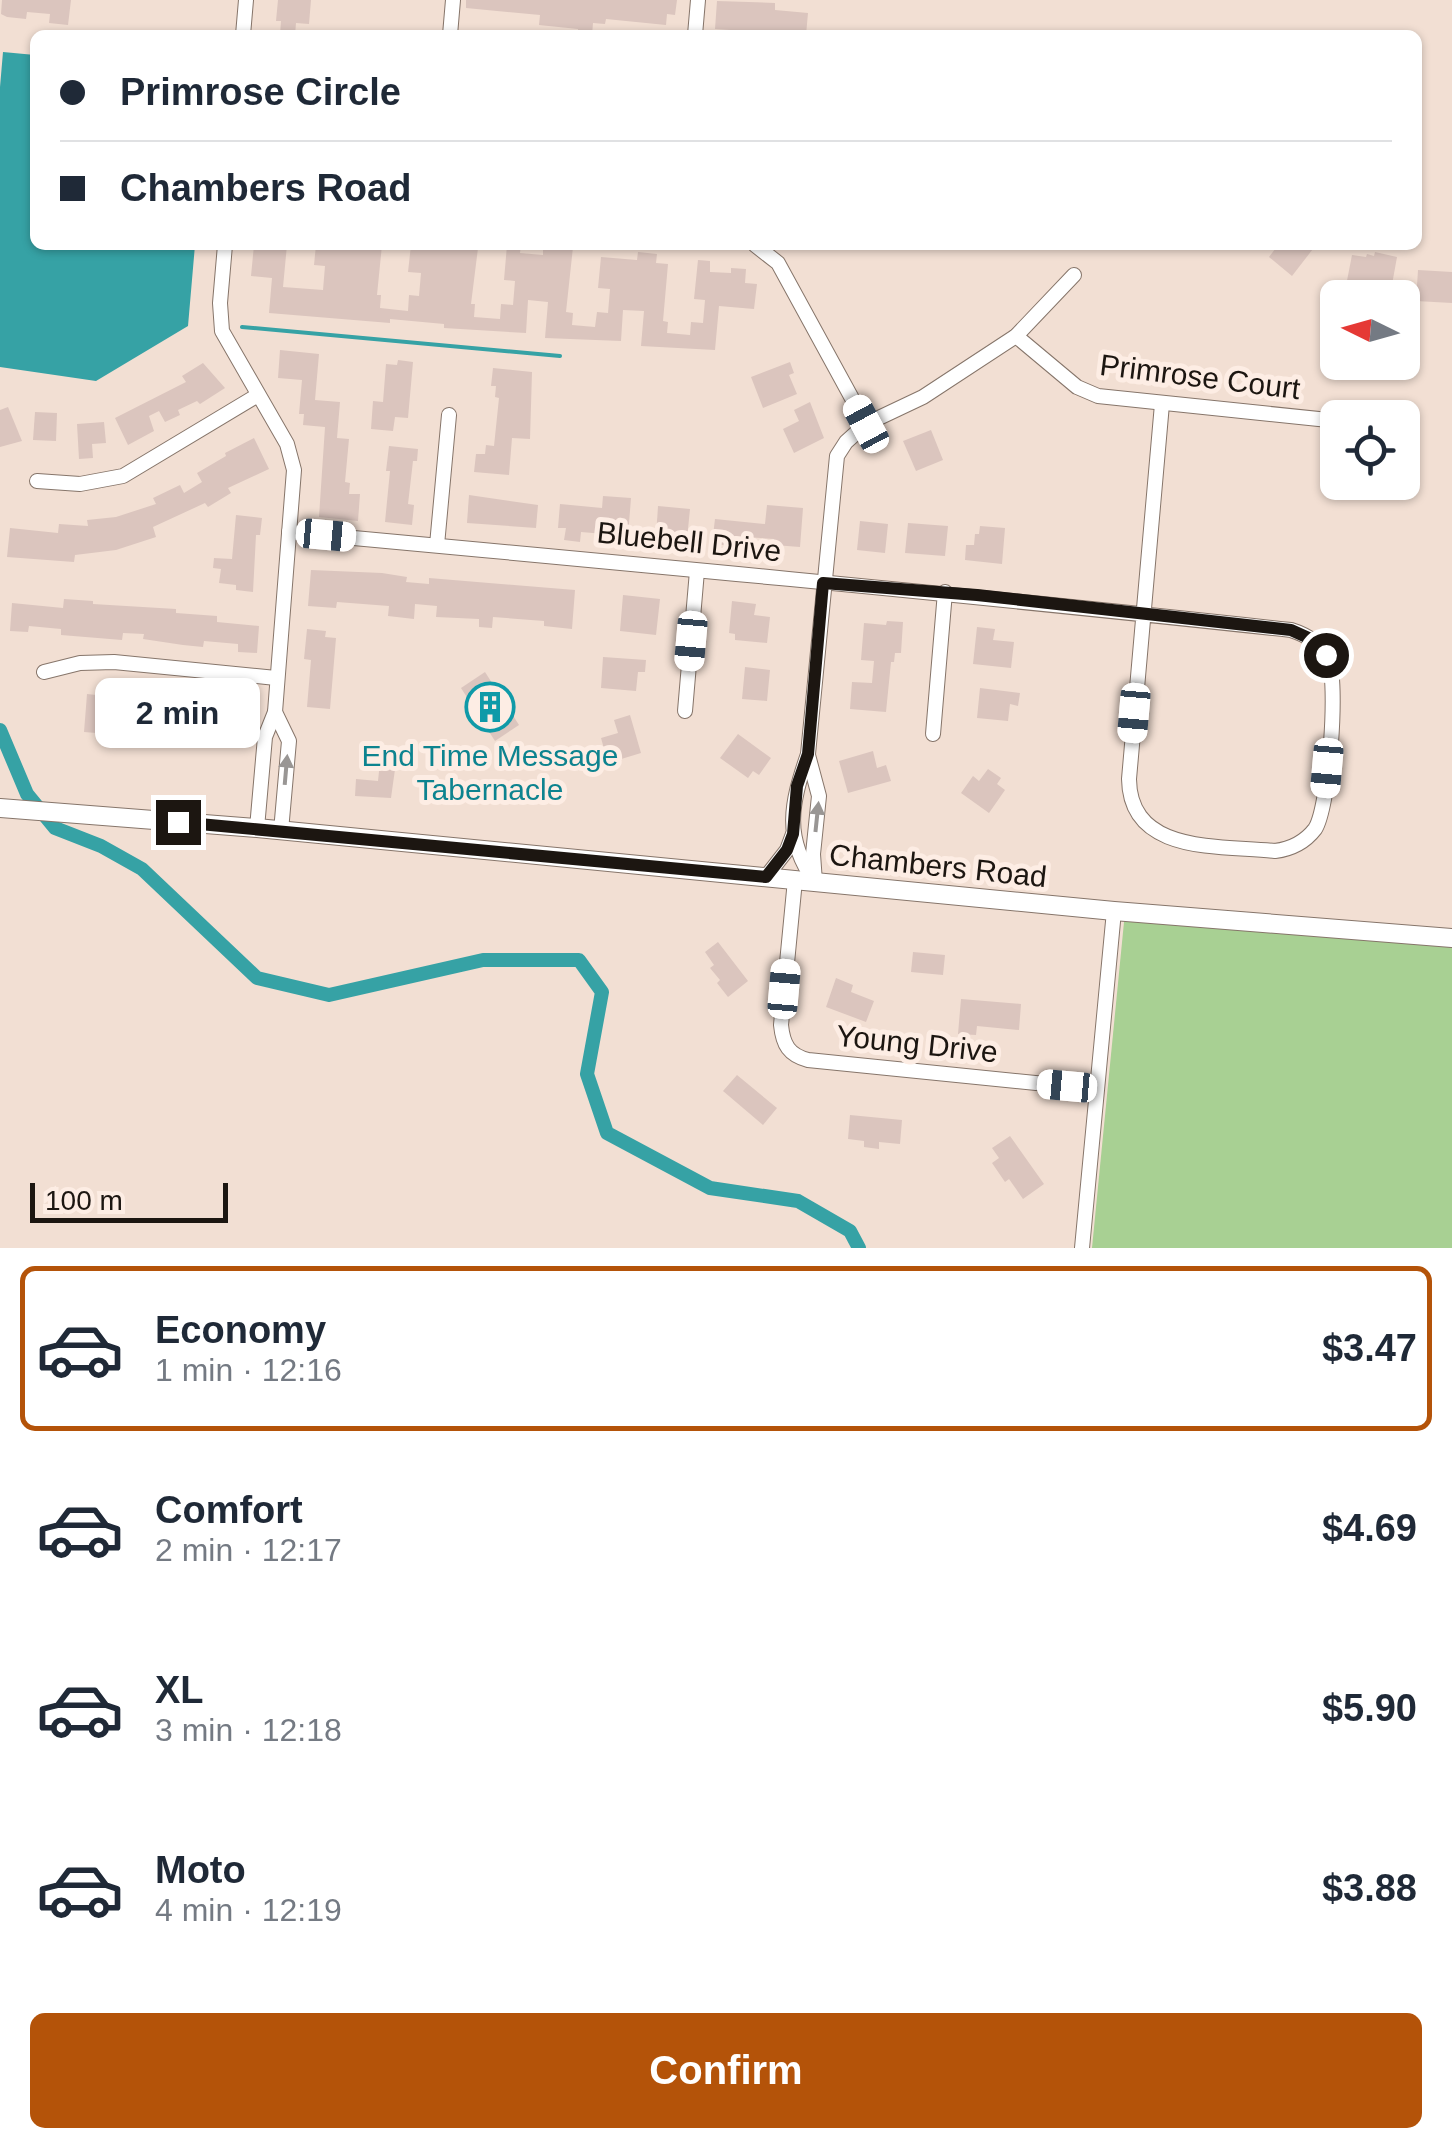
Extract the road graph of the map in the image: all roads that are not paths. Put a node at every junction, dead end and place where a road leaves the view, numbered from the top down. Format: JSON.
{"nodes":[{"id":1,"x":246,"y":0,"type":"edge"},
{"id":2,"x":453,"y":0,"type":"edge"},
{"id":3,"x":698,"y":0,"type":"edge"},
{"id":4,"x":243,"y":30,"type":"edge"},
{"id":5,"x":450,"y":30,"type":"edge"},
{"id":6,"x":695,"y":30,"type":"edge"},
{"id":7,"x":226,"y":250,"type":"edge"},
{"id":8,"x":762,"y":250,"type":"edge"},
{"id":9,"x":1074,"y":275,"type":"dead end"},
{"id":10,"x":1016,"y":336,"type":"junction"},
{"id":11,"x":258,"y":396,"type":"junction"},
{"id":12,"x":1162,"y":404,"type":"junction"},
{"id":13,"x":449,"y":415,"type":"dead end"},
{"id":14,"x":1320,"y":419,"type":"edge"},
{"id":15,"x":866,"y":424,"type":"junction"},
{"id":16,"x":37,"y":481,"type":"dead end"},
{"id":17,"x":289,"y":532,"type":"junction"},
{"id":18,"x":437,"y":545,"type":"junction"},
{"id":19,"x":697,"y":571,"type":"junction"},
{"id":20,"x":823,"y":583,"type":"junction"},
{"id":21,"x":945,"y":592,"type":"junction"},
{"id":22,"x":1143,"y":614,"type":"junction"},
{"id":23,"x":44,"y":672,"type":"dead end"},
{"id":24,"x":276,"y":678,"type":"junction"},
{"id":25,"x":685,"y":711,"type":"dead end"},
{"id":26,"x":275,"y":712,"type":"junction"},
{"id":27,"x":933,"y":734,"type":"dead end"},
{"id":28,"x":808,"y":754,"type":"junction"},
{"id":29,"x":9,"y":809,"type":"edge"},
{"id":30,"x":257,"y":828,"type":"junction"},
{"id":31,"x":281,"y":831,"type":"junction"},
{"id":32,"x":793,"y":834,"type":"junction"},
{"id":33,"x":766,"y":877,"type":"junction"},
{"id":34,"x":795,"y":880,"type":"junction"},
{"id":35,"x":815,"y":882,"type":"junction"},
{"id":36,"x":1114,"y":911,"type":"junction"},
{"id":37,"x":1452,"y":938,"type":"edge"},
{"id":38,"x":1095,"y":1089,"type":"junction"},
{"id":39,"x":1082,"y":1248,"type":"edge"}],
"edges":[{"from":1,"to":4,"type":"street"},
{"from":2,"to":5,"type":"street"},
{"from":3,"to":6,"type":"street"},
{"from":7,"to":11,"type":"street"},
{"from":8,"to":15,"type":"street"},
{"from":9,"to":10,"type":"street"},
{"from":10,"to":12,"type":"street","name":"Primrose Court"},
{"from":10,"to":15,"type":"street"},
{"from":11,"to":16,"type":"street"},
{"from":11,"to":17,"type":"street"},
{"from":12,"to":14,"type":"street","name":"Primrose Court"},
{"from":12,"to":22,"type":"street"},
{"from":13,"to":18,"type":"street"},
{"from":15,"to":20,"type":"street"},
{"from":17,"to":18,"type":"street","name":"Bluebell Drive"},
{"from":17,"to":24,"type":"street"},
{"from":18,"to":19,"type":"street","name":"Bluebell Drive"},
{"from":19,"to":20,"type":"street","name":"Bluebell Drive"},
{"from":19,"to":25,"type":"street"},
{"from":20,"to":21,"type":"street","name":"Bluebell Drive"},
{"from":20,"to":28,"type":"street"},
{"from":21,"to":22,"type":"street","name":"Bluebell Drive"},
{"from":21,"to":27,"type":"street"},
{"from":22,"to":22,"type":"street"},
{"from":23,"to":24,"type":"street"},
{"from":24,"to":26,"type":"street"},
{"from":26,"to":30,"type":"street"},
{"from":31,"to":26,"type":"street","one_way":true},
{"from":28,"to":32,"type":"street"},
{"from":35,"to":28,"type":"street","one_way":true},
{"from":29,"to":30,"type":"street","name":"Chambers Road"},
{"from":30,"to":31,"type":"street","name":"Chambers Road"},
{"from":31,"to":33,"type":"street","name":"Chambers Road"},
{"from":32,"to":33,"type":"street"},
{"from":32,"to":35,"type":"street"},
{"from":33,"to":34,"type":"street","name":"Chambers Road"},
{"from":34,"to":35,"type":"street","name":"Chambers Road"},
{"from":34,"to":38,"type":"street","name":"Young Drive"},
{"from":35,"to":36,"type":"street","name":"Chambers Road"},
{"from":36,"to":37,"type":"street","name":"Chambers Road"},
{"from":36,"to":38,"type":"street"},
{"from":38,"to":39,"type":"street"}]}
